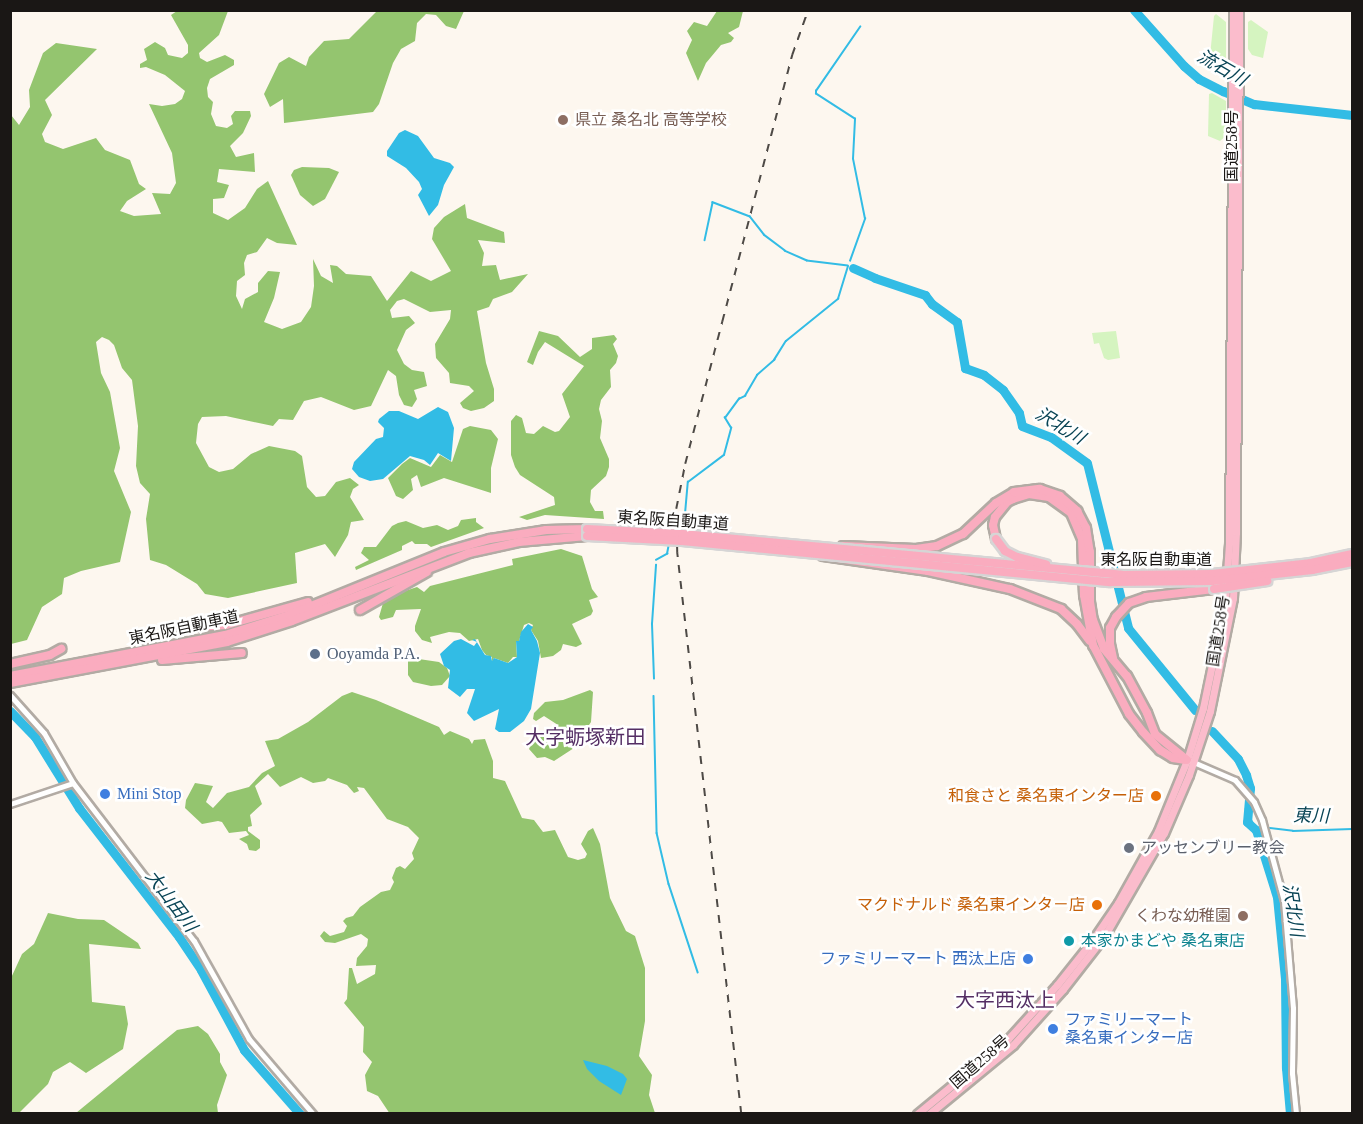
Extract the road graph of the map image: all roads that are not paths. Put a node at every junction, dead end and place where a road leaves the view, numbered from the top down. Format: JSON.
{"nodes":[{"id":1,"x":1233,"y":10,"type":"edge"},
{"id":2,"x":1239,"y":10,"type":"edge"},
{"id":3,"x":1235,"y":203,"type":"junction"},
{"id":4,"x":587,"y":532,"type":"junction"},
{"id":5,"x":797,"y":545,"type":"junction"},
{"id":6,"x":493,"y":547,"type":"junction"},
{"id":7,"x":1353,"y":554,"type":"edge"},
{"id":8,"x":817,"y":555,"type":"junction"},
{"id":9,"x":1353,"y":562,"type":"edge"},
{"id":10,"x":1312,"y":570,"type":"junction"},
{"id":11,"x":1147,"y":575,"type":"junction"},
{"id":12,"x":352,"y":589,"type":"junction"},
{"id":13,"x":360,"y":610,"type":"dead end"},
{"id":14,"x":181,"y":628,"type":"dead end"},
{"id":15,"x":1093,"y":645,"type":"junction"},
{"id":16,"x":61,"y":649,"type":"dead end"},
{"id":17,"x":242,"y":653,"type":"dead end"},
{"id":18,"x":134,"y":661,"type":"junction"},
{"id":19,"x":1114,"y":661,"type":"junction"},
{"id":20,"x":10,"y":664,"type":"edge"},
{"id":21,"x":12,"y":678,"type":"edge"},
{"id":22,"x":10,"y":695,"type":"edge"},
{"id":23,"x":1191,"y":761,"type":"junction"},
{"id":24,"x":73,"y":783,"type":"junction"},
{"id":25,"x":10,"y":804,"type":"edge"},
{"id":26,"x":313,"y":1113,"type":"edge"},
{"id":27,"x":917,"y":1113,"type":"edge"},
{"id":28,"x":929,"y":1113,"type":"edge"},
{"id":29,"x":1296,"y":1113,"type":"edge"}],
"edges":[{"from":1,"to":3,"type":"highway","name":"国道258号"},
{"from":2,"to":3,"type":"highway","name":"国道258号"},
{"from":3,"to":23,"type":"highway","name":"国道258号"},
{"from":4,"to":5,"type":"highway","name":"東名阪自動車道","bridge":true},
{"from":4,"to":6,"type":"highway","name":"東名阪自動車道"},
{"from":4,"to":8,"type":"highway","name":"東名阪自動車道","bridge":true},
{"from":4,"to":12,"type":"highway","name":"東名阪自動車道"},
{"from":5,"to":11,"type":"highway","name":"東名阪自動車道","bridge":true},
{"from":5,"to":19,"type":"highway","bridge":true},
{"from":6,"to":13,"type":"highway"},
{"from":6,"to":18,"type":"highway","name":"東名阪自動車道"},
{"from":7,"to":11,"type":"highway","name":"東名阪自動車道","bridge":true},
{"from":8,"to":10,"type":"highway","name":"東名阪自動車道","bridge":true},
{"from":8,"to":15,"type":"highway","bridge":true},
{"from":9,"to":10,"type":"highway","name":"東名阪自動車道","bridge":true},
{"from":10,"to":19,"type":"highway","bridge":true},
{"from":11,"to":15,"type":"highway","bridge":true},
{"from":12,"to":14,"type":"highway"},
{"from":12,"to":21,"type":"highway","name":"東名阪自動車道"},
{"from":15,"to":23,"type":"highway"},
{"from":16,"to":20,"type":"highway"},
{"from":17,"to":18,"type":"highway"},
{"from":18,"to":21,"type":"highway","name":"東名阪自動車道"},
{"from":19,"to":23,"type":"highway"},
{"from":22,"to":24,"type":"street"},
{"from":23,"to":27,"type":"highway","name":"国道258号"},
{"from":23,"to":28,"type":"highway","name":"国道258号"},
{"from":23,"to":29,"type":"street"},
{"from":24,"to":25,"type":"street"},
{"from":24,"to":26,"type":"street"}]}
